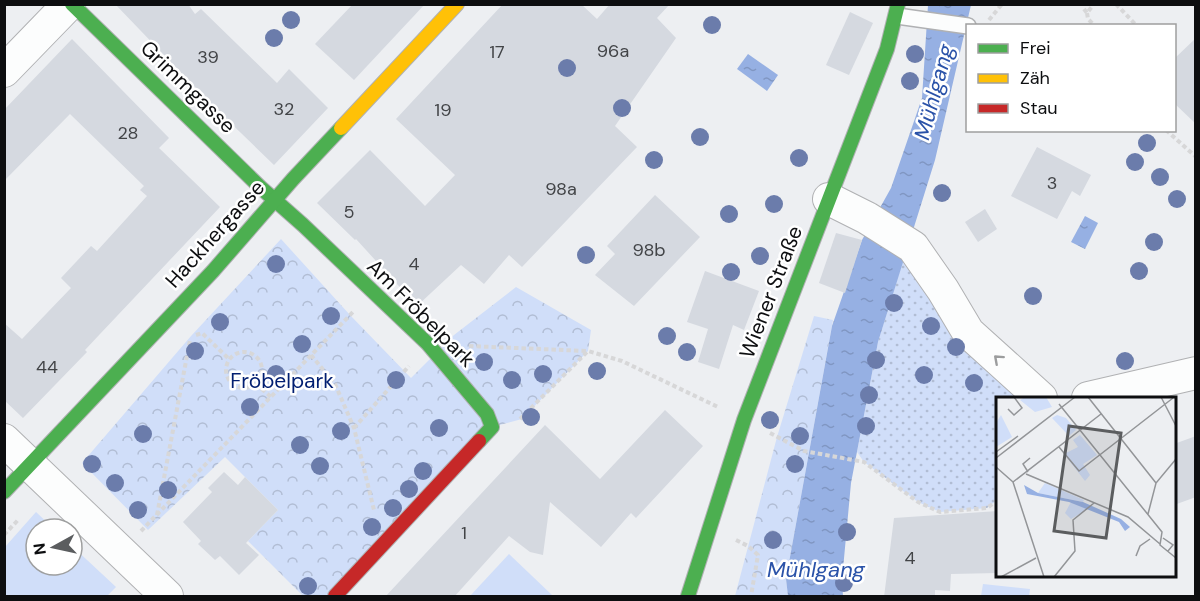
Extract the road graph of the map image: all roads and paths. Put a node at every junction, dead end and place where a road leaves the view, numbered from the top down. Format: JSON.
{"nodes":[{"id":1,"x":71,"y":4,"type":"edge"},
{"id":2,"x":457,"y":4,"type":"edge"},
{"id":3,"x":1002,"y":4,"type":"edge"},
{"id":4,"x":1094,"y":4,"type":"edge"},
{"id":5,"x":1116,"y":4,"type":"edge"},
{"id":6,"x":898,"y":10,"type":"edge"},
{"id":7,"x":986,"y":24,"type":"edge"},
{"id":8,"x":1093,"y":24,"type":"edge"},
{"id":9,"x":1135,"y":24,"type":"edge"},
{"id":10,"x":966,"y":25,"type":"edge"},
{"id":11,"x":4,"y":71,"type":"edge"},
{"id":12,"x":1168,"y":132,"type":"edge"},
{"id":13,"x":1196,"y":158,"type":"edge"},
{"id":14,"x":830,"y":199,"type":"junction"},
{"id":15,"x":274,"y":200,"type":"junction"},
{"id":16,"x":352,"y":312,"type":"dead end"},
{"id":17,"x":186,"y":332,"type":"dead end"},
{"id":18,"x":191,"y":336,"type":"junction"},
{"id":19,"x":428,"y":344,"type":"junction"},
{"id":20,"x":588,"y":351,"type":"junction"},
{"id":21,"x":311,"y":355,"type":"junction"},
{"id":22,"x":229,"y":359,"type":"junction"},
{"id":23,"x":408,"y":368,"type":"dead end"},
{"id":24,"x":1196,"y":374,"type":"edge"},
{"id":25,"x":256,"y":384,"type":"junction"},
{"id":26,"x":271,"y":397,"type":"junction"},
{"id":27,"x":1039,"y":397,"type":"edge"},
{"id":28,"x":1097,"y":397,"type":"edge"},
{"id":29,"x":723,"y":410,"type":"dead end"},
{"id":30,"x":492,"y":427,"type":"junction"},
{"id":31,"x":354,"y":428,"type":"junction"},
{"id":32,"x":774,"y":435,"type":"dead end"},
{"id":33,"x":4,"y":440,"type":"edge"},
{"id":34,"x":31,"y":465,"type":"junction"},
{"id":35,"x":4,"y":492,"type":"edge"},
{"id":36,"x":996,"y":501,"type":"edge"},
{"id":37,"x":156,"y":516,"type":"junction"},
{"id":38,"x":710,"y":528,"type":"junction"},
{"id":39,"x":118,"y":550,"type":"junction"},
{"id":40,"x":379,"y":550,"type":"junction"},
{"id":41,"x":167,"y":597,"type":"edge"},
{"id":42,"x":335,"y":597,"type":"edge"},
{"id":43,"x":688,"y":597,"type":"edge"},
{"id":44,"x":751,"y":597,"type":"edge"}],
"edges":[{"from":1,"to":11,"type":"street"},
{"from":1,"to":15,"type":"street","name":"Grimmgasse"},
{"from":2,"to":15,"type":"street","name":"Hackhergasse"},
{"from":3,"to":7,"type":"path"},
{"from":4,"to":8,"type":"path"},
{"from":5,"to":9,"type":"path"},
{"from":6,"to":10,"type":"lane"},
{"from":6,"to":14,"type":"street","name":"Wiener Straße"},
{"from":12,"to":13,"type":"path"},
{"from":27,"to":14,"type":"street","one_way":true},
{"from":14,"to":38,"type":"street","name":"Wiener Straße"},
{"from":15,"to":19,"type":"street","name":"Am Fröbelpark"},
{"from":15,"to":34,"type":"street","name":"Hackhergasse"},
{"from":16,"to":21,"type":"path"},
{"from":17,"to":18,"type":"path"},
{"from":18,"to":22,"type":"path"},
{"from":18,"to":37,"type":"path"},
{"from":19,"to":20,"type":"path"},
{"from":19,"to":30,"type":"street","name":"Am Fröbelpark"},
{"from":20,"to":29,"type":"path"},
{"from":20,"to":30,"type":"path"},
{"from":21,"to":26,"type":"path"},
{"from":21,"to":31,"type":"path"},
{"from":22,"to":25,"type":"path"},
{"from":22,"to":25,"type":"path"},
{"from":23,"to":31,"type":"path"},
{"from":24,"to":28,"type":"street"},
{"from":25,"to":26,"type":"path"},
{"from":26,"to":37,"type":"path"},
{"from":30,"to":40,"type":"street"},
{"from":31,"to":40,"type":"path"},
{"from":32,"to":36,"type":"path"},
{"from":33,"to":34,"type":"street"},
{"from":34,"to":35,"type":"street","name":"Hackhergasse"},
{"from":34,"to":39,"type":"street"},
{"from":37,"to":39,"type":"path"},
{"from":38,"to":43,"type":"street","name":"Wiener Straße"},
{"from":38,"to":44,"type":"path"},
{"from":39,"to":41,"type":"street"},
{"from":40,"to":42,"type":"street"}]}
